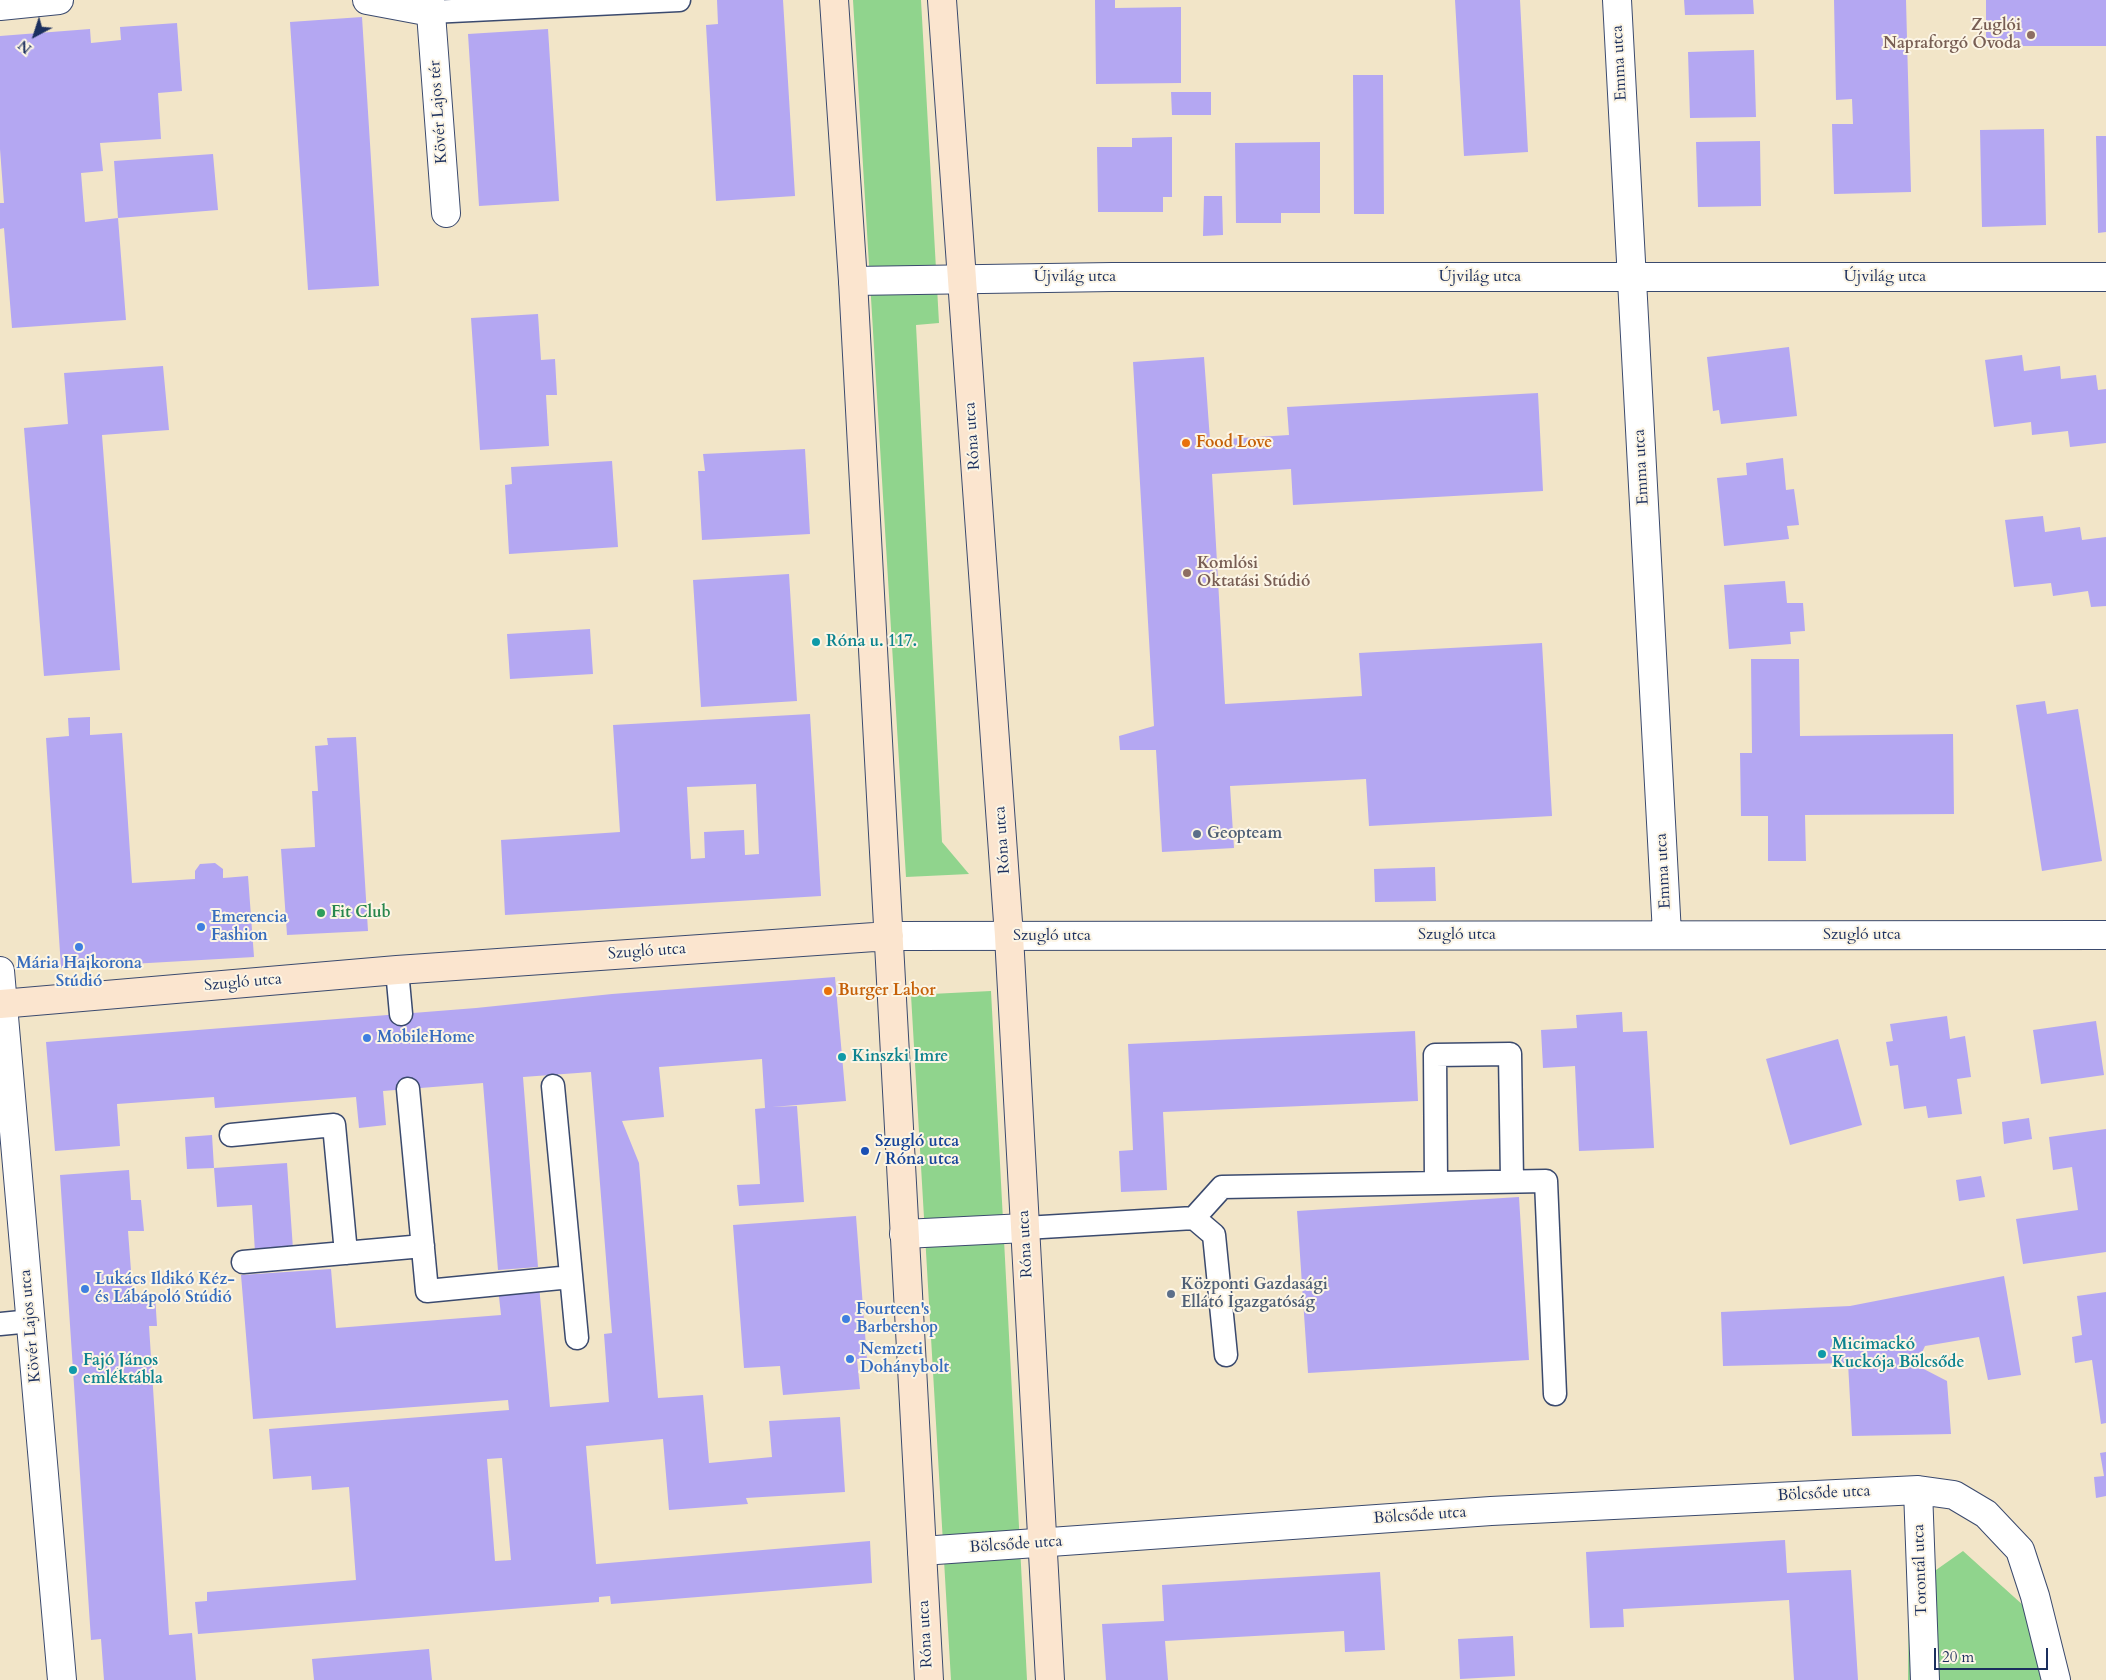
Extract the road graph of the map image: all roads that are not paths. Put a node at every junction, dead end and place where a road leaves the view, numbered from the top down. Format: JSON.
{"nodes":[{"id":1,"x":59,"y":0,"type":"edge"},
{"id":2,"x":367,"y":0,"type":"edge"},
{"id":3,"x":679,"y":0,"type":"edge"},
{"id":4,"x":834,"y":0,"type":"edge"},
{"id":5,"x":942,"y":0,"type":"edge"},
{"id":6,"x":1617,"y":0,"type":"edge"},
{"id":7,"x":0,"y":6,"type":"edge"},
{"id":8,"x":431,"y":6,"type":"edge"},
{"id":9,"x":446,"y":213,"type":"dead end"},
{"id":10,"x":1631,"y":276,"type":"junction"},
{"id":11,"x":2106,"y":277,"type":"edge"},
{"id":12,"x":962,"y":278,"type":"junction"},
{"id":13,"x":853,"y":281,"type":"junction"},
{"id":14,"x":1667,"y":934,"type":"junction"},
{"id":15,"x":2106,"y":935,"type":"edge"},
{"id":16,"x":889,"y":936,"type":"junction"},
{"id":17,"x":1010,"y":936,"type":"junction"},
{"id":18,"x":397,"y":970,"type":"junction"},
{"id":19,"x":0,"y":971,"type":"edge"},
{"id":20,"x":2,"y":1004,"type":"edge"},
{"id":21,"x":400,"y":1014,"type":"dead end"},
{"id":22,"x":553,"y":1086,"type":"dead end"},
{"id":23,"x":408,"y":1089,"type":"dead end"},
{"id":24,"x":231,"y":1135,"type":"dead end"},
{"id":25,"x":1512,"y":1180,"type":"junction"},
{"id":26,"x":1436,"y":1182,"type":"junction"},
{"id":27,"x":1194,"y":1218,"type":"junction"},
{"id":28,"x":1025,"y":1228,"type":"junction"},
{"id":29,"x":904,"y":1234,"type":"junction"},
{"id":30,"x":423,"y":1246,"type":"junction"},
{"id":31,"x":346,"y":1253,"type":"junction"},
{"id":32,"x":244,"y":1262,"type":"dead end"},
{"id":33,"x":571,"y":1277,"type":"junction"},
{"id":34,"x":31,"y":1321,"type":"junction"},
{"id":35,"x":0,"y":1324,"type":"edge"},
{"id":36,"x":577,"y":1338,"type":"dead end"},
{"id":37,"x":1226,"y":1355,"type":"dead end"},
{"id":38,"x":1555,"y":1394,"type":"dead end"},
{"id":39,"x":1918,"y":1490,"type":"junction"},
{"id":40,"x":1043,"y":1543,"type":"junction"},
{"id":41,"x":922,"y":1551,"type":"junction"},
{"id":42,"x":62,"y":1680,"type":"edge"},
{"id":43,"x":929,"y":1680,"type":"edge"},
{"id":44,"x":1050,"y":1680,"type":"edge"},
{"id":45,"x":1925,"y":1680,"type":"edge"},
{"id":46,"x":2056,"y":1680,"type":"edge"}],
"edges":[{"from":1,"to":7,"type":"street"},
{"from":2,"to":8,"type":"street"},
{"from":3,"to":8,"type":"lane"},
{"from":4,"to":13,"type":"street","name":"Róna utca"},
{"from":5,"to":12,"type":"street","name":"Róna utca"},
{"from":6,"to":10,"type":"street","name":"Emma utca"},
{"from":8,"to":9,"type":"street","name":"Kövér Lajos tér"},
{"from":10,"to":11,"type":"street","name":"Újvilág utca"},
{"from":10,"to":12,"type":"street","name":"Újvilág utca"},
{"from":10,"to":14,"type":"street","name":"Emma utca"},
{"from":12,"to":13,"type":"street","name":"Újvilág utca"},
{"from":12,"to":17,"type":"street","name":"Róna utca"},
{"from":13,"to":16,"type":"street","name":"Róna utca"},
{"from":14,"to":15,"type":"street","name":"Szugló utca"},
{"from":14,"to":17,"type":"street","name":"Szugló utca"},
{"from":16,"to":17,"type":"street","name":"Szugló utca"},
{"from":16,"to":18,"type":"street","name":"Szugló utca"},
{"from":16,"to":29,"type":"street","name":"Róna utca"},
{"from":17,"to":28,"type":"street","name":"Róna utca"},
{"from":18,"to":20,"type":"street","name":"Szugló utca"},
{"from":18,"to":21,"type":"lane"},
{"from":19,"to":20,"type":"street","name":"Kövér Lajos utca"},
{"from":20,"to":34,"type":"street","name":"Kövér Lajos utca"},
{"from":22,"to":33,"type":"lane"},
{"from":23,"to":30,"type":"lane"},
{"from":24,"to":31,"type":"lane"},
{"from":25,"to":26,"type":"lane"},
{"from":25,"to":26,"type":"lane"},
{"from":25,"to":38,"type":"lane"},
{"from":26,"to":27,"type":"lane"},
{"from":27,"to":28,"type":"lane"},
{"from":27,"to":37,"type":"lane"},
{"from":28,"to":29,"type":"street"},
{"from":28,"to":40,"type":"street","name":"Róna utca"},
{"from":29,"to":41,"type":"street","name":"Róna utca"},
{"from":30,"to":31,"type":"lane"},
{"from":30,"to":33,"type":"lane"},
{"from":31,"to":32,"type":"lane"},
{"from":33,"to":36,"type":"lane"},
{"from":34,"to":35,"type":"lane"},
{"from":34,"to":42,"type":"street","name":"Kövér Lajos utca"},
{"from":39,"to":40,"type":"street","name":"Bölcsőde utca"},
{"from":39,"to":45,"type":"street","name":"Torontál utca"},
{"from":39,"to":46,"type":"street","name":"Bölcsőde utca"},
{"from":40,"to":41,"type":"street","name":"Bölcsőde utca"},
{"from":40,"to":44,"type":"street","name":"Róna utca"},
{"from":41,"to":43,"type":"street","name":"Róna utca"}]}
